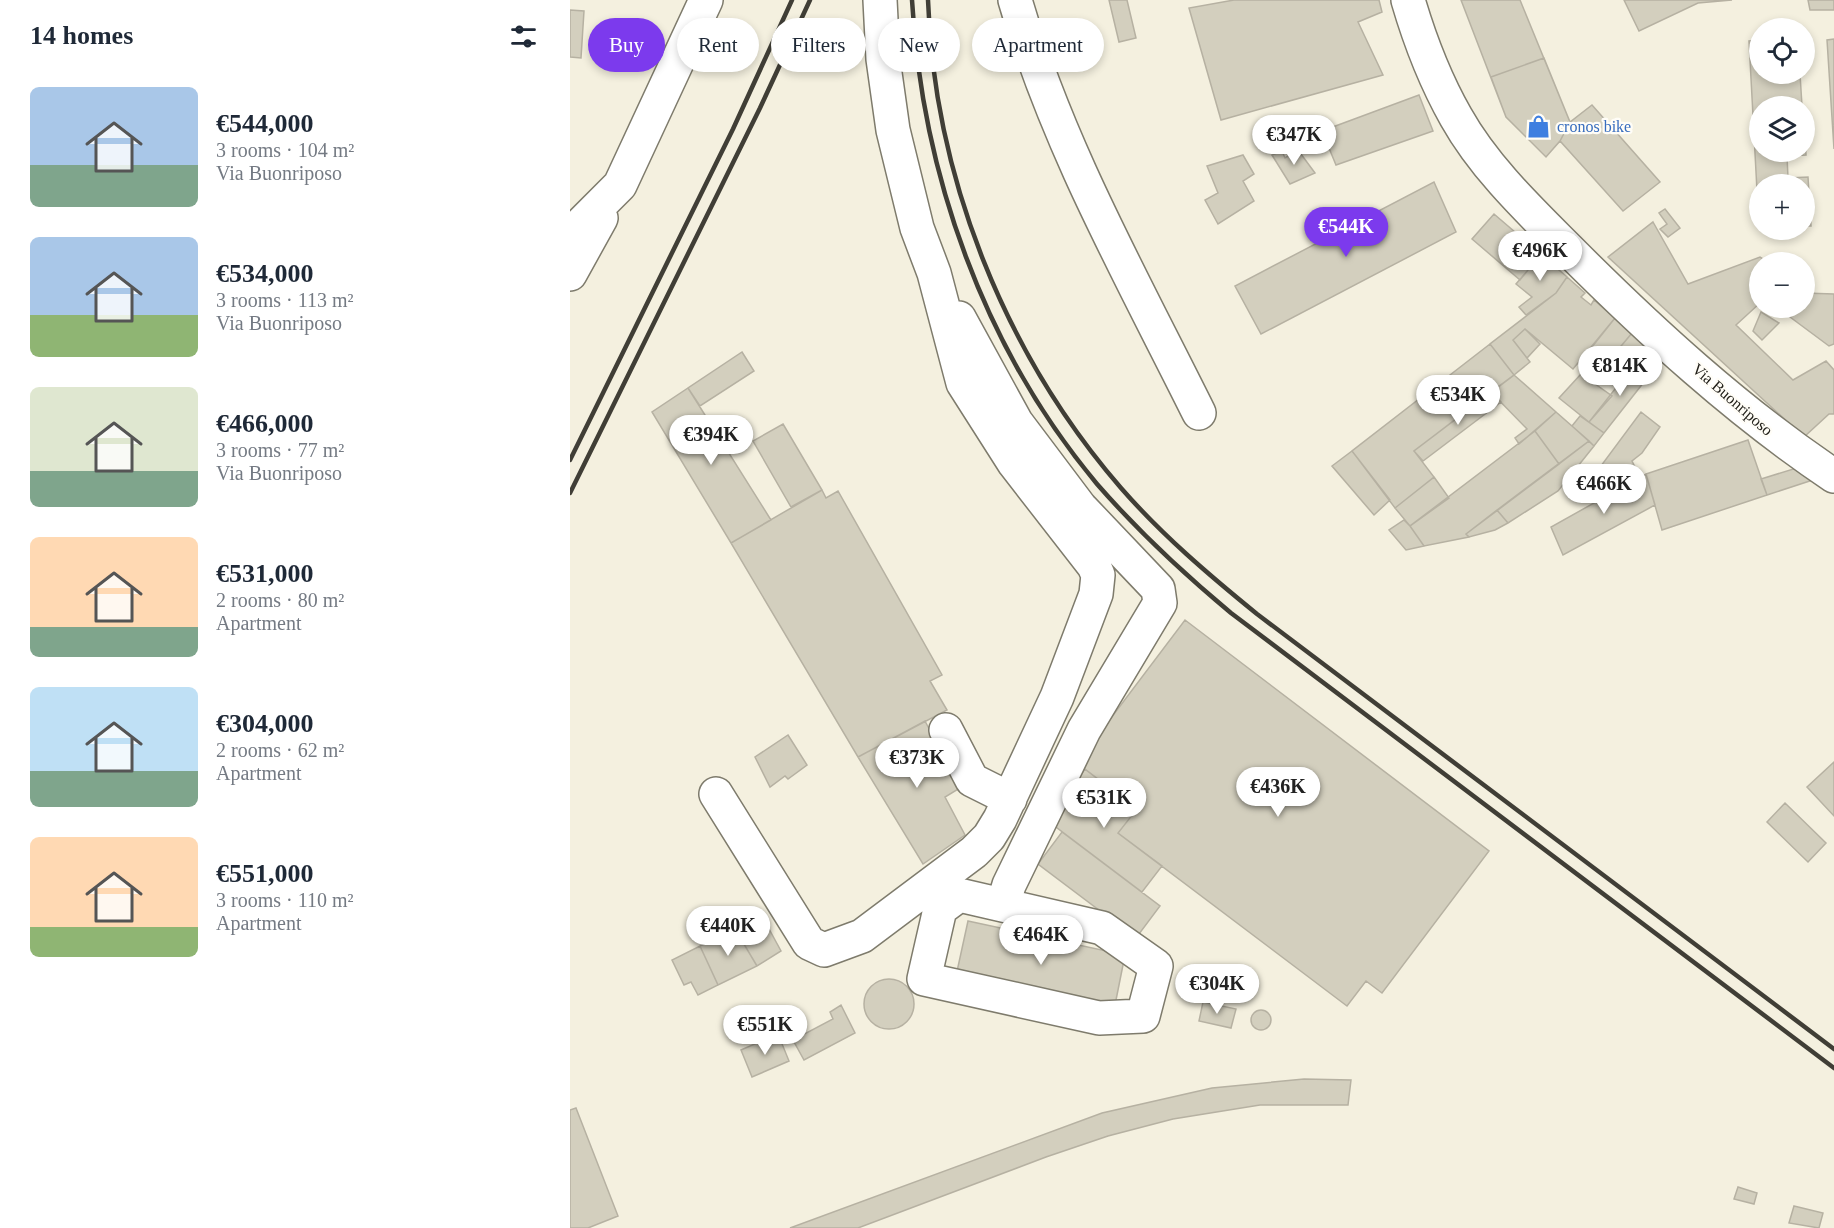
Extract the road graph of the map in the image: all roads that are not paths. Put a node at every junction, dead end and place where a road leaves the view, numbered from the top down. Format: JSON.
{"nodes":[{"id":1,"x":706,"y":0,"type":"edge"},
{"id":2,"x":880,"y":0,"type":"edge"},
{"id":3,"x":1015,"y":0,"type":"edge"},
{"id":4,"x":1408,"y":0,"type":"edge"},
{"id":5,"x":620,"y":185,"type":"junction"},
{"id":6,"x":570,"y":236,"type":"edge"},
{"id":7,"x":934,"y":273,"type":"junction"},
{"id":8,"x":570,"y":274,"type":"edge"},
{"id":9,"x":1199,"y":413,"type":"dead end"},
{"id":10,"x":1834,"y":476,"type":"edge"},
{"id":11,"x":946,"y":730,"type":"dead end"},
{"id":12,"x":716,"y":794,"type":"dead end"},
{"id":13,"x":1011,"y":799,"type":"junction"},
{"id":14,"x":1003,"y":905,"type":"junction"}],
"edges":[{"from":1,"to":5,"type":"street"},
{"from":2,"to":7,"type":"street"},
{"from":3,"to":9,"type":"street"},
{"from":4,"to":10,"type":"street","name":"Via Buonriposo"},
{"from":5,"to":6,"type":"street"},
{"from":5,"to":8,"type":"street"},
{"from":7,"to":13,"type":"street"},
{"from":7,"to":14,"type":"street"},
{"from":11,"to":13,"type":"street"},
{"from":12,"to":13,"type":"street"},
{"from":14,"to":14,"type":"street"}]}
